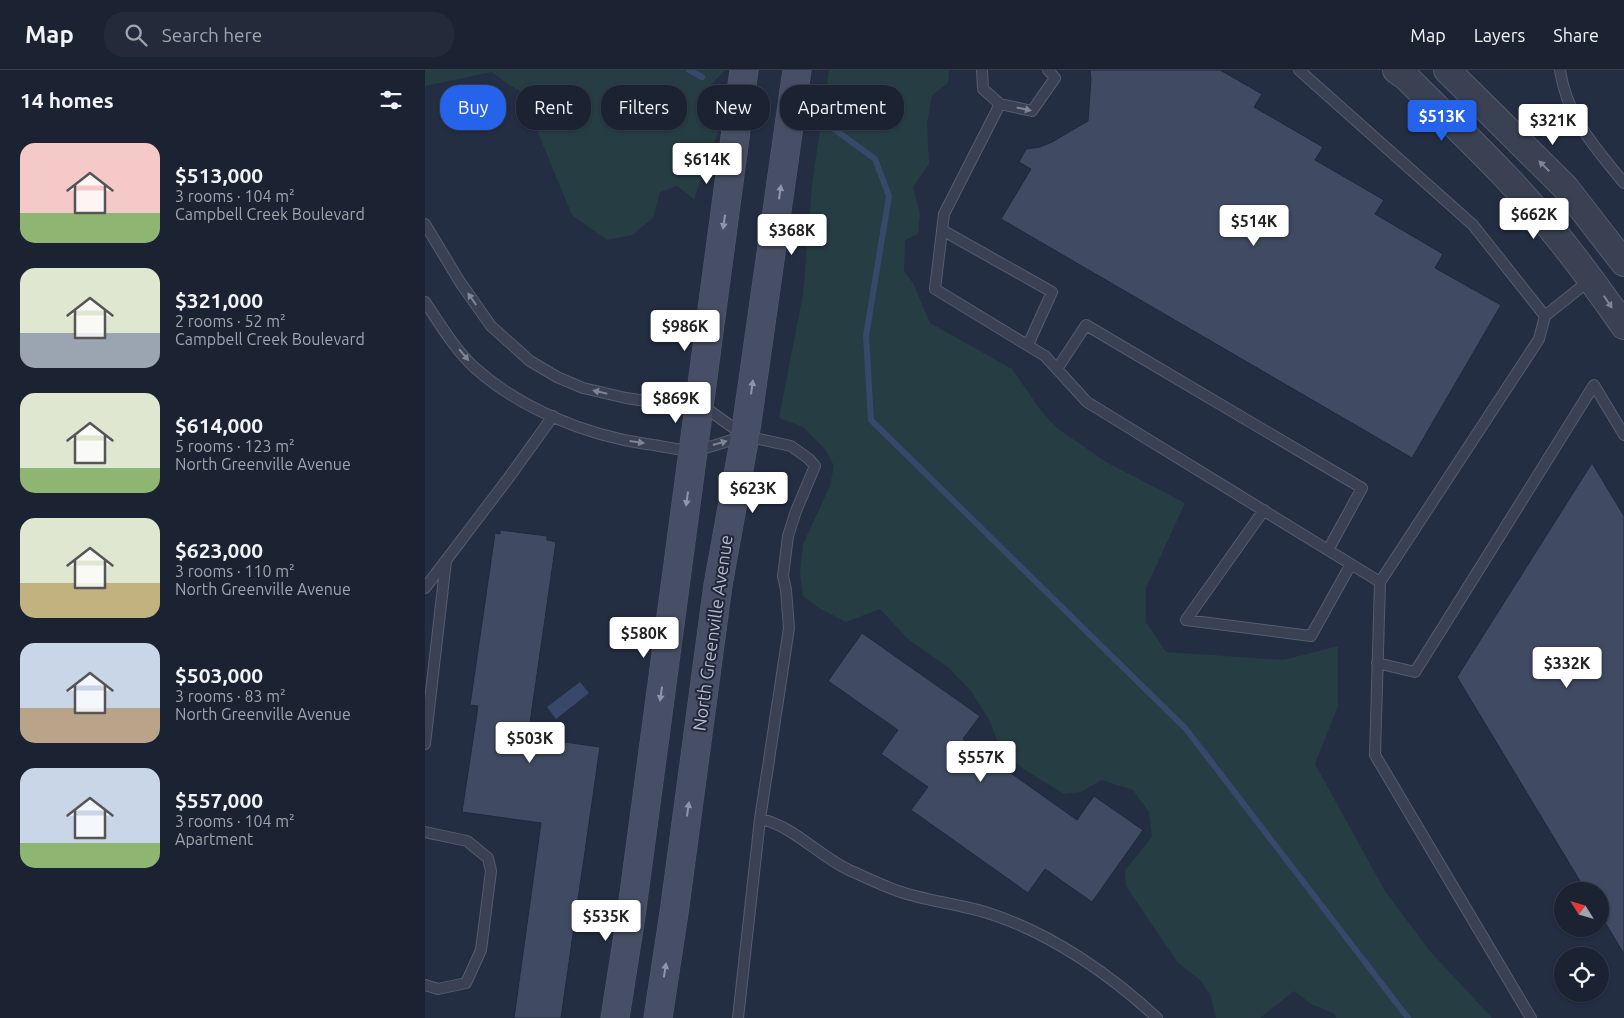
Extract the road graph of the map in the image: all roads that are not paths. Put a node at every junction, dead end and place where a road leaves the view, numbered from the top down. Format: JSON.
{"nodes":[{"id":1,"x":744,"y":70,"type":"edge"},
{"id":2,"x":797,"y":70,"type":"edge"},
{"id":3,"x":981,"y":70,"type":"edge"},
{"id":4,"x":1048,"y":70,"type":"edge"},
{"id":5,"x":1299,"y":70,"type":"edge"},
{"id":6,"x":1397,"y":70,"type":"edge"},
{"id":7,"x":1447,"y":70,"type":"edge"},
{"id":8,"x":1560,"y":70,"type":"edge"},
{"id":9,"x":1000,"y":104,"type":"junction"},
{"id":10,"x":1624,"y":182,"type":"edge"},
{"id":11,"x":425,"y":224,"type":"edge"},
{"id":12,"x":942,"y":230,"type":"junction"},
{"id":13,"x":1622,"y":258,"type":"edge"},
{"id":14,"x":1591,"y":278,"type":"junction"},
{"id":15,"x":425,"y":302,"type":"edge"},
{"id":16,"x":1545,"y":316,"type":"junction"},
{"id":17,"x":1624,"y":326,"type":"edge"},
{"id":18,"x":1028,"y":345,"type":"junction"},
{"id":19,"x":1057,"y":369,"type":"junction"},
{"id":20,"x":700,"y":404,"type":"junction"},
{"id":21,"x":553,"y":416,"type":"junction"},
{"id":22,"x":1624,"y":435,"type":"edge"},
{"id":23,"x":745,"y":436,"type":"junction"},
{"id":24,"x":694,"y":450,"type":"junction"},
{"id":25,"x":1264,"y":510,"type":"junction"},
{"id":26,"x":1328,"y":550,"type":"junction"},
{"id":27,"x":445,"y":561,"type":"junction"},
{"id":28,"x":1351,"y":564,"type":"junction"},
{"id":29,"x":1380,"y":582,"type":"junction"},
{"id":30,"x":425,"y":588,"type":"edge"},
{"id":31,"x":1377,"y":663,"type":"junction"},
{"id":32,"x":425,"y":744,"type":"edge"},
{"id":33,"x":761,"y":819,"type":"junction"},
{"id":34,"x":425,"y":832,"type":"edge"},
{"id":35,"x":425,"y":985,"type":"edge"},
{"id":36,"x":615,"y":1018,"type":"edge"},
{"id":37,"x":658,"y":1018,"type":"edge"},
{"id":38,"x":738,"y":1018,"type":"edge"},
{"id":39,"x":1157,"y":1018,"type":"edge"},
{"id":40,"x":1531,"y":1018,"type":"edge"}],
"edges":[{"from":1,"to":20,"type":"main road","one_way":true},
{"from":23,"to":2,"type":"main road","name":"North Greenville Avenue","one_way":true},
{"from":3,"to":9,"type":"lane"},
{"from":9,"to":4,"type":"lane","one_way":true},
{"from":5,"to":16,"type":"lane"},
{"from":6,"to":14,"type":"street"},
{"from":13,"to":7,"type":"street","one_way":true},
{"from":8,"to":10,"type":"lane"},
{"from":9,"to":12,"type":"lane"},
{"from":20,"to":11,"type":"lane","one_way":true},
{"from":12,"to":18,"type":"lane"},
{"from":12,"to":18,"type":"lane"},
{"from":13,"to":14,"type":"street"},
{"from":14,"to":16,"type":"lane"},
{"from":14,"to":17,"type":"street","one_way":true},
{"from":15,"to":21,"type":"lane","one_way":true},
{"from":16,"to":29,"type":"lane"},
{"from":18,"to":19,"type":"lane"},
{"from":19,"to":25,"type":"lane"},
{"from":19,"to":26,"type":"lane"},
{"from":20,"to":23,"type":"lane"},
{"from":20,"to":24,"type":"main road"},
{"from":21,"to":24,"type":"lane","one_way":true},
{"from":21,"to":27,"type":"lane"},
{"from":22,"to":31,"type":"lane"},
{"from":24,"to":23,"type":"lane","one_way":true},
{"from":23,"to":33,"type":"lane"},
{"from":37,"to":23,"type":"main road","name":"North Greenville Avenue","one_way":true},
{"from":24,"to":36,"type":"main road","one_way":true},
{"from":25,"to":26,"type":"lane"},
{"from":25,"to":28,"type":"lane"},
{"from":26,"to":28,"type":"lane"},
{"from":27,"to":30,"type":"lane"},
{"from":27,"to":32,"type":"lane"},
{"from":28,"to":29,"type":"lane"},
{"from":29,"to":31,"type":"lane"},
{"from":31,"to":40,"type":"lane"},
{"from":33,"to":38,"type":"lane"},
{"from":33,"to":39,"type":"lane"},
{"from":34,"to":35,"type":"lane"}]}
